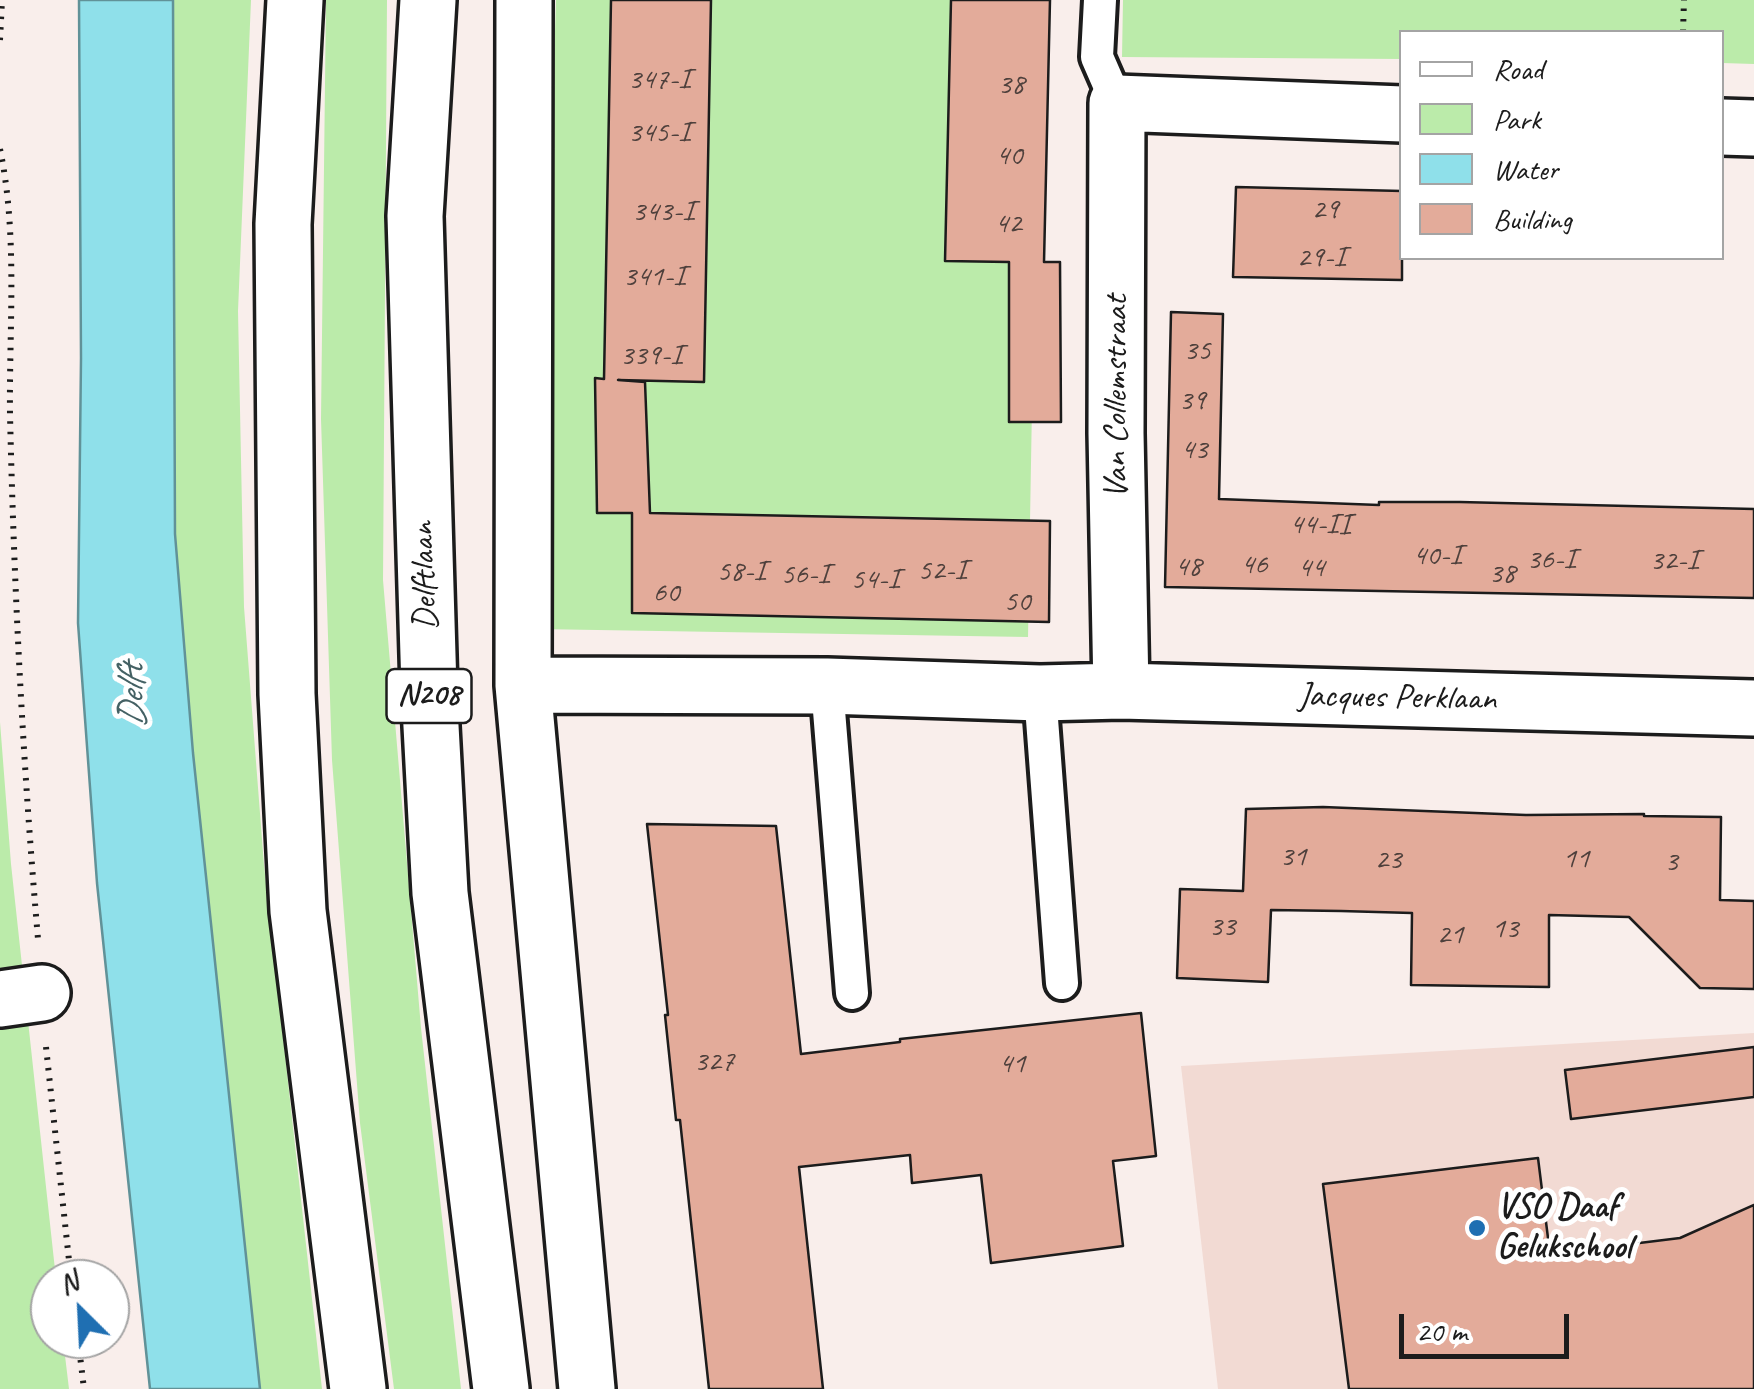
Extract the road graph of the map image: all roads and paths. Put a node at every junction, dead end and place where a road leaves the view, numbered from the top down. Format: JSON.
{"nodes":[{"id":1,"x":2,"y":0,"type":"edge"},
{"id":2,"x":295,"y":0,"type":"edge"},
{"id":3,"x":428,"y":0,"type":"edge"},
{"id":4,"x":524,"y":0,"type":"edge"},
{"id":5,"x":1100,"y":0,"type":"edge"},
{"id":6,"x":1684,"y":0,"type":"edge"},
{"id":7,"x":1683,"y":30,"type":"edge"},
{"id":8,"x":0,"y":40,"type":"edge"},
{"id":9,"x":1116,"y":103,"type":"junction"},
{"id":10,"x":1399,"y":114,"type":"edge"},
{"id":11,"x":1724,"y":127,"type":"edge"},
{"id":12,"x":1754,"y":128,"type":"edge"},
{"id":13,"x":0,"y":149,"type":"edge"},
{"id":14,"x":522,"y":685,"type":"junction"},
{"id":15,"x":826,"y":686,"type":"junction"},
{"id":16,"x":1121,"y":692,"type":"junction"},
{"id":17,"x":1040,"y":693,"type":"junction"},
{"id":18,"x":1754,"y":708,"type":"edge"},
{"id":19,"x":1062,"y":983,"type":"dead end"},
{"id":20,"x":852,"y":993,"type":"dead end"},
{"id":21,"x":21,"y":996,"type":"edge"},
{"id":22,"x":67,"y":1259,"type":"edge"},
{"id":23,"x":80,"y":1359,"type":"edge"},
{"id":24,"x":84,"y":1389,"type":"edge"},
{"id":25,"x":358,"y":1389,"type":"edge"},
{"id":26,"x":500,"y":1389,"type":"edge"},
{"id":27,"x":587,"y":1389,"type":"edge"}],
"edges":[{"from":1,"to":8,"type":"path"},
{"from":2,"to":25,"type":"street"},
{"from":3,"to":26,"type":"street","name":"Delftlaan","number":"N208"},
{"from":4,"to":14,"type":"street"},
{"from":5,"to":9,"type":"lane","name":"Van Collemstraat"},
{"from":6,"to":7,"type":"path"},
{"from":9,"to":10,"type":"street"},
{"from":9,"to":16,"type":"street","name":"Van Collemstraat"},
{"from":11,"to":12,"type":"street"},
{"from":13,"to":21,"type":"path"},
{"from":14,"to":15,"type":"street","name":"Jacques Perklaan"},
{"from":14,"to":27,"type":"street"},
{"from":15,"to":17,"type":"street","name":"Jacques Perklaan"},
{"from":15,"to":20,"type":"lane"},
{"from":16,"to":17,"type":"street","name":"Jacques Perklaan"},
{"from":16,"to":18,"type":"street","name":"Jacques Perklaan"},
{"from":17,"to":19,"type":"lane"},
{"from":21,"to":22,"type":"path"},
{"from":23,"to":24,"type":"path"}]}
